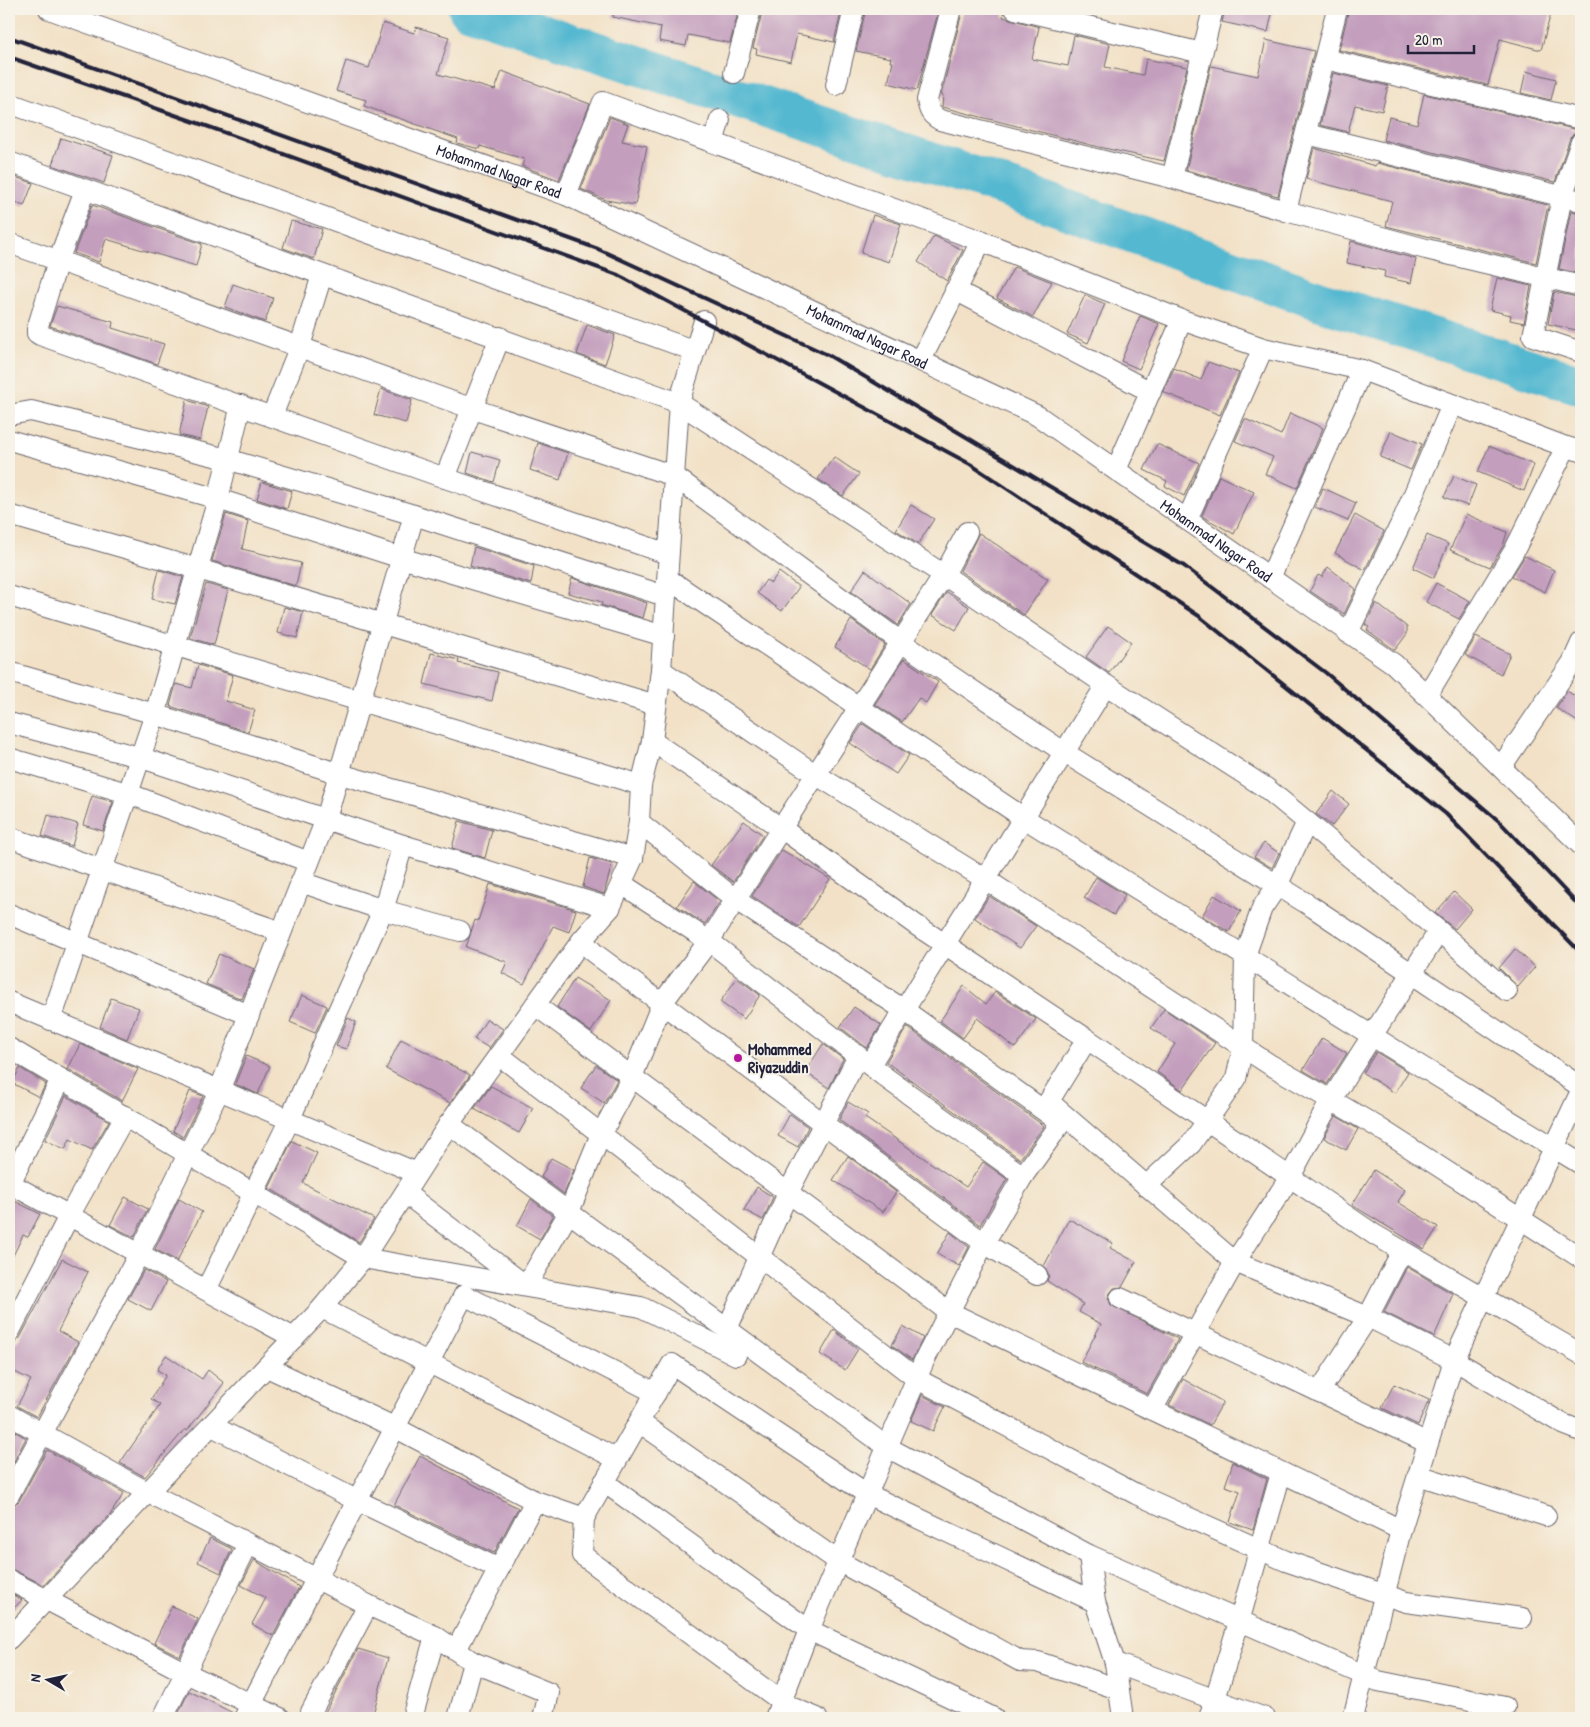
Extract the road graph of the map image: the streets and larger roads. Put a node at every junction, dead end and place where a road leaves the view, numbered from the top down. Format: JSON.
{"nodes":[{"id":1,"x":49,"y":9,"type":"edge"},
{"id":2,"x":751,"y":9,"type":"edge"},
{"id":3,"x":854,"y":9,"type":"edge"},
{"id":4,"x":951,"y":9,"type":"edge"},
{"id":5,"x":1015,"y":9,"type":"edge"},
{"id":6,"x":1213,"y":9,"type":"edge"},
{"id":7,"x":1337,"y":9,"type":"edge"},
{"id":8,"x":74,"y":13,"type":"edge"},
{"id":9,"x":1202,"y":53,"type":"junction"},
{"id":10,"x":1325,"y":59,"type":"junction"},
{"id":11,"x":734,"y":73,"type":"dead end"},
{"id":12,"x":836,"y":84,"type":"dead end"},
{"id":13,"x":9,"y":103,"type":"edge"},
{"id":14,"x":1581,"y":119,"type":"edge"},
{"id":15,"x":720,"y":120,"type":"dead end"},
{"id":16,"x":1307,"y":134,"type":"junction"},
{"id":17,"x":713,"y":142,"type":"junction"},
{"id":18,"x":1581,"y":142,"type":"edge"},
{"id":19,"x":9,"y":162,"type":"edge"},
{"id":20,"x":1172,"y":178,"type":"junction"},
{"id":21,"x":85,"y":190,"type":"junction"},
{"id":22,"x":566,"y":195,"type":"junction"},
{"id":23,"x":1572,"y":199,"type":"edge"},
{"id":24,"x":1286,"y":211,"type":"junction"},
{"id":25,"x":981,"y":241,"type":"junction"},
{"id":26,"x":9,"y":243,"type":"edge"},
{"id":27,"x":58,"y":261,"type":"junction"},
{"id":28,"x":322,"y":275,"type":"junction"},
{"id":29,"x":1545,"y":278,"type":"junction"},
{"id":30,"x":1581,"y":286,"type":"edge"},
{"id":31,"x":954,"y":290,"type":"junction"},
{"id":32,"x":1182,"y":320,"type":"junction"},
{"id":33,"x":704,"y":321,"type":"dead end"},
{"id":34,"x":500,"y":337,"type":"junction"},
{"id":35,"x":300,"y":346,"type":"junction"},
{"id":36,"x":1263,"y":348,"type":"junction"},
{"id":37,"x":695,"y":351,"type":"junction"},
{"id":38,"x":1581,"y":352,"type":"edge"},
{"id":39,"x":921,"y":360,"type":"junction"},
{"id":40,"x":1362,"y":370,"type":"junction"},
{"id":41,"x":1151,"y":392,"type":"junction"},
{"id":42,"x":680,"y":403,"type":"junction"},
{"id":43,"x":241,"y":405,"type":"junction"},
{"id":44,"x":1452,"y":405,"type":"junction"},
{"id":45,"x":473,"y":410,"type":"junction"},
{"id":46,"x":272,"y":416,"type":"junction"},
{"id":47,"x":10,"y":421,"type":"edge"},
{"id":48,"x":9,"y":440,"type":"edge"},
{"id":49,"x":1573,"y":449,"type":"edge"},
{"id":50,"x":227,"y":459,"type":"junction"},
{"id":51,"x":1116,"y":470,"type":"junction"},
{"id":52,"x":674,"y":476,"type":"junction"},
{"id":53,"x":445,"y":478,"type":"junction"},
{"id":54,"x":218,"y":499,"type":"junction"},
{"id":55,"x":9,"y":515,"type":"edge"},
{"id":56,"x":414,"y":515,"type":"junction"},
{"id":57,"x":1187,"y":520,"type":"junction"},
{"id":58,"x":967,"y":532,"type":"dead end"},
{"id":59,"x":668,"y":554,"type":"junction"},
{"id":60,"x":401,"y":558,"type":"junction"},
{"id":61,"x":198,"y":569,"type":"junction"},
{"id":62,"x":944,"y":575,"type":"junction"},
{"id":63,"x":1270,"y":578,"type":"junction"},
{"id":64,"x":667,"y":588,"type":"junction"},
{"id":65,"x":9,"y":596,"type":"edge"},
{"id":66,"x":382,"y":625,"type":"junction"},
{"id":67,"x":1348,"y":633,"type":"junction"},
{"id":68,"x":664,"y":636,"type":"junction"},
{"id":69,"x":901,"y":642,"type":"junction"},
{"id":70,"x":1581,"y":644,"type":"edge"},
{"id":71,"x":174,"y":645,"type":"junction"},
{"id":72,"x":661,"y":670,"type":"junction"},
{"id":73,"x":9,"y":672,"type":"edge"},
{"id":74,"x":1106,"y":685,"type":"junction"},
{"id":75,"x":1427,"y":695,"type":"junction"},
{"id":76,"x":361,"y":700,"type":"junction"},
{"id":77,"x":656,"y":705,"type":"junction"},
{"id":78,"x":859,"y":707,"type":"junction"},
{"id":79,"x":155,"y":714,"type":"junction"},
{"id":80,"x":9,"y":723,"type":"edge"},
{"id":81,"x":652,"y":741,"type":"junction"},
{"id":82,"x":1065,"y":753,"type":"junction"},
{"id":83,"x":139,"y":757,"type":"junction"},
{"id":84,"x":9,"y":758,"type":"edge"},
{"id":85,"x":1501,"y":766,"type":"junction"},
{"id":86,"x":340,"y":774,"type":"junction"},
{"id":87,"x":816,"y":774,"type":"junction"},
{"id":88,"x":641,"y":785,"type":"junction"},
{"id":89,"x":127,"y":793,"type":"junction"},
{"id":90,"x":1024,"y":818,"type":"junction"},
{"id":91,"x":326,"y":819,"type":"junction"},
{"id":92,"x":639,"y":822,"type":"junction"},
{"id":93,"x":1307,"y":822,"type":"junction"},
{"id":94,"x":781,"y":828,"type":"junction"},
{"id":95,"x":9,"y":837,"type":"edge"},
{"id":96,"x":1579,"y":837,"type":"edge"},
{"id":97,"x":403,"y":844,"type":"junction"},
{"id":98,"x":633,"y":858,"type":"junction"},
{"id":99,"x":309,"y":862,"type":"junction"},
{"id":100,"x":102,"y":869,"type":"junction"},
{"id":101,"x":986,"y":880,"type":"junction"},
{"id":102,"x":302,"y":882,"type":"junction"},
{"id":103,"x":622,"y":884,"type":"junction"},
{"id":104,"x":1277,"y":886,"type":"junction"},
{"id":105,"x":736,"y":900,"type":"junction"},
{"id":106,"x":610,"y":908,"type":"junction"},
{"id":107,"x":383,"y":910,"type":"junction"},
{"id":108,"x":9,"y":914,"type":"edge"},
{"id":109,"x":460,"y":931,"type":"dead end"},
{"id":110,"x":1439,"y":931,"type":"junction"},
{"id":111,"x":281,"y":932,"type":"junction"},
{"id":112,"x":582,"y":940,"type":"junction"},
{"id":113,"x":709,"y":941,"type":"junction"},
{"id":114,"x":77,"y":942,"type":"junction"},
{"id":115,"x":945,"y":944,"type":"junction"},
{"id":116,"x":1245,"y":956,"type":"junction"},
{"id":117,"x":1412,"y":974,"type":"junction"},
{"id":118,"x":1507,"y":991,"type":"dead end"},
{"id":119,"x":9,"y":1002,"type":"edge"},
{"id":120,"x":662,"y":1004,"type":"junction"},
{"id":121,"x":535,"y":1005,"type":"junction"},
{"id":122,"x":904,"y":1010,"type":"junction"},
{"id":123,"x":248,"y":1015,"type":"junction"},
{"id":124,"x":51,"y":1020,"type":"junction"},
{"id":125,"x":1372,"y":1036,"type":"junction"},
{"id":126,"x":1087,"y":1038,"type":"junction"},
{"id":127,"x":1243,"y":1047,"type":"junction"},
{"id":128,"x":9,"y":1048,"type":"edge"},
{"id":129,"x":499,"y":1055,"type":"junction"},
{"id":130,"x":864,"y":1061,"type":"junction"},
{"id":131,"x":632,"y":1077,"type":"junction"},
{"id":132,"x":61,"y":1079,"type":"junction"},
{"id":133,"x":1581,"y":1088,"type":"edge"},
{"id":134,"x":219,"y":1091,"type":"junction"},
{"id":135,"x":1581,"y":1092,"type":"edge"},
{"id":136,"x":1331,"y":1100,"type":"junction"},
{"id":137,"x":1049,"y":1101,"type":"junction"},
{"id":138,"x":125,"y":1116,"type":"junction"},
{"id":139,"x":1207,"y":1120,"type":"junction"},
{"id":140,"x":289,"y":1121,"type":"junction"},
{"id":141,"x":1061,"y":1123,"type":"junction"},
{"id":142,"x":449,"y":1124,"type":"junction"},
{"id":143,"x":822,"y":1124,"type":"junction"},
{"id":144,"x":601,"y":1134,"type":"junction"},
{"id":145,"x":1555,"y":1148,"type":"junction"},
{"id":146,"x":189,"y":1155,"type":"junction"},
{"id":147,"x":1581,"y":1164,"type":"edge"},
{"id":148,"x":416,"y":1173,"type":"junction"},
{"id":149,"x":1023,"y":1176,"type":"junction"},
{"id":150,"x":1290,"y":1177,"type":"junction"},
{"id":151,"x":9,"y":1184,"type":"edge"},
{"id":152,"x":1146,"y":1186,"type":"junction"},
{"id":153,"x":405,"y":1193,"type":"junction"},
{"id":154,"x":788,"y":1193,"type":"junction"},
{"id":155,"x":254,"y":1194,"type":"junction"},
{"id":156,"x":569,"y":1212,"type":"junction"},
{"id":157,"x":69,"y":1216,"type":"junction"},
{"id":158,"x":1520,"y":1219,"type":"junction"},
{"id":159,"x":984,"y":1243,"type":"junction"},
{"id":160,"x":1402,"y":1251,"type":"junction"},
{"id":161,"x":139,"y":1254,"type":"junction"},
{"id":162,"x":759,"y":1256,"type":"junction"},
{"id":163,"x":363,"y":1258,"type":"junction"},
{"id":164,"x":1581,"y":1258,"type":"edge"},
{"id":165,"x":1235,"y":1262,"type":"junction"},
{"id":166,"x":1037,"y":1276,"type":"dead end"},
{"id":167,"x":526,"y":1286,"type":"junction"},
{"id":168,"x":206,"y":1290,"type":"junction"},
{"id":169,"x":1120,"y":1298,"type":"dead end"},
{"id":170,"x":1484,"y":1298,"type":"junction"},
{"id":171,"x":322,"y":1308,"type":"junction"},
{"id":172,"x":949,"y":1312,"type":"junction"},
{"id":173,"x":1368,"y":1317,"type":"junction"},
{"id":174,"x":727,"y":1329,"type":"junction"},
{"id":175,"x":9,"y":1333,"type":"edge"},
{"id":176,"x":1196,"y":1334,"type":"junction"},
{"id":177,"x":294,"y":1338,"type":"junction"},
{"id":178,"x":1581,"y":1354,"type":"edge"},
{"id":179,"x":736,"y":1355,"type":"dead end"},
{"id":180,"x":1454,"y":1360,"type":"junction"},
{"id":181,"x":428,"y":1361,"type":"junction"},
{"id":182,"x":267,"y":1367,"type":"junction"},
{"id":183,"x":917,"y":1379,"type":"junction"},
{"id":184,"x":1319,"y":1392,"type":"junction"},
{"id":185,"x":656,"y":1393,"type":"junction"},
{"id":186,"x":1152,"y":1410,"type":"junction"},
{"id":187,"x":9,"y":1415,"type":"edge"},
{"id":188,"x":639,"y":1422,"type":"junction"},
{"id":189,"x":212,"y":1426,"type":"junction"},
{"id":190,"x":394,"y":1427,"type":"junction"},
{"id":191,"x":1581,"y":1431,"type":"edge"},
{"id":192,"x":42,"y":1433,"type":"junction"},
{"id":193,"x":1428,"y":1443,"type":"junction"},
{"id":194,"x":887,"y":1447,"type":"junction"},
{"id":195,"x":618,"y":1459,"type":"junction"},
{"id":196,"x":1281,"y":1472,"type":"junction"},
{"id":197,"x":1418,"y":1475,"type":"junction"},
{"id":198,"x":604,"y":1482,"type":"junction"},
{"id":199,"x":149,"y":1493,"type":"junction"},
{"id":200,"x":867,"y":1494,"type":"junction"},
{"id":201,"x":9,"y":1495,"type":"edge"},
{"id":202,"x":356,"y":1500,"type":"junction"},
{"id":203,"x":535,"y":1501,"type":"junction"},
{"id":204,"x":1546,"y":1516,"type":"dead end"},
{"id":205,"x":584,"y":1518,"type":"junction"},
{"id":206,"x":1401,"y":1530,"type":"junction"},
{"id":207,"x":248,"y":1544,"type":"junction"},
{"id":208,"x":1258,"y":1549,"type":"junction"},
{"id":209,"x":1089,"y":1555,"type":"junction"},
{"id":210,"x":838,"y":1561,"type":"junction"},
{"id":211,"x":499,"y":1570,"type":"junction"},
{"id":212,"x":317,"y":1578,"type":"junction"},
{"id":213,"x":9,"y":1580,"type":"edge"},
{"id":214,"x":1384,"y":1594,"type":"junction"},
{"id":215,"x":46,"y":1601,"type":"junction"},
{"id":216,"x":1095,"y":1602,"type":"junction"},
{"id":217,"x":368,"y":1605,"type":"junction"},
{"id":218,"x":1522,"y":1618,"type":"dead end"},
{"id":219,"x":1239,"y":1622,"type":"junction"},
{"id":220,"x":809,"y":1630,"type":"junction"},
{"id":221,"x":434,"y":1636,"type":"junction"},
{"id":222,"x":9,"y":1639,"type":"edge"},
{"id":223,"x":456,"y":1650,"type":"junction"},
{"id":224,"x":473,"y":1662,"type":"junction"},
{"id":225,"x":1116,"y":1663,"type":"junction"},
{"id":226,"x":186,"y":1673,"type":"junction"},
{"id":227,"x":1364,"y":1675,"type":"junction"},
{"id":228,"x":1118,"y":1689,"type":"junction"},
{"id":229,"x":1505,"y":1707,"type":"dead end"},
{"id":230,"x":778,"y":1709,"type":"edge"},
{"id":231,"x":1212,"y":1709,"type":"edge"},
{"id":232,"x":248,"y":1711,"type":"edge"},
{"id":233,"x":163,"y":1718,"type":"edge"},
{"id":234,"x":280,"y":1718,"type":"edge"},
{"id":235,"x":310,"y":1718,"type":"edge"},
{"id":236,"x":412,"y":1718,"type":"edge"},
{"id":237,"x":458,"y":1718,"type":"edge"},
{"id":238,"x":543,"y":1718,"type":"edge"},
{"id":239,"x":817,"y":1718,"type":"edge"},
{"id":240,"x":994,"y":1718,"type":"edge"},
{"id":241,"x":1123,"y":1718,"type":"edge"},
{"id":242,"x":1265,"y":1718,"type":"edge"},
{"id":243,"x":1353,"y":1718,"type":"edge"}],
"edges":[{"from":1,"to":8,"type":"street","name":"Mohammad Nagar Road"},
{"from":2,"to":11,"type":"street"},
{"from":3,"to":12,"type":"street"},
{"from":4,"to":20,"type":"street"},
{"from":5,"to":9,"type":"street"},
{"from":6,"to":9,"type":"street"},
{"from":7,"to":10,"type":"street"},
{"from":8,"to":22,"type":"street","name":"Mohammad Nagar Road"},
{"from":9,"to":20,"type":"street"},
{"from":10,"to":14,"type":"street"},
{"from":10,"to":16,"type":"street"},
{"from":13,"to":37,"type":"street"},
{"from":15,"to":17,"type":"street"},
{"from":16,"to":23,"type":"street"},
{"from":16,"to":24,"type":"street"},
{"from":17,"to":22,"type":"street"},
{"from":17,"to":25,"type":"street"},
{"from":18,"to":23,"type":"street"},
{"from":19,"to":21,"type":"street"},
{"from":20,"to":24,"type":"street"},
{"from":21,"to":27,"type":"street"},
{"from":21,"to":28,"type":"street"},
{"from":22,"to":39,"type":"street","name":"Mohammad Nagar Road"},
{"from":23,"to":29,"type":"street"},
{"from":24,"to":29,"type":"street"},
{"from":25,"to":31,"type":"street"},
{"from":25,"to":32,"type":"street"},
{"from":26,"to":27,"type":"street"},
{"from":27,"to":35,"type":"street"},
{"from":27,"to":43,"type":"street"},
{"from":28,"to":34,"type":"street"},
{"from":28,"to":35,"type":"street"},
{"from":29,"to":30,"type":"street"},
{"from":29,"to":38,"type":"street"},
{"from":31,"to":39,"type":"street"},
{"from":31,"to":41,"type":"street"},
{"from":32,"to":36,"type":"street"},
{"from":32,"to":41,"type":"street"},
{"from":33,"to":37,"type":"street"},
{"from":34,"to":42,"type":"street"},
{"from":34,"to":45,"type":"street"},
{"from":35,"to":45,"type":"street"},
{"from":35,"to":46,"type":"street"},
{"from":36,"to":40,"type":"street"},
{"from":36,"to":57,"type":"street"},
{"from":37,"to":42,"type":"street"},
{"from":39,"to":51,"type":"street","name":"Mohammad Nagar Road"},
{"from":40,"to":44,"type":"street"},
{"from":40,"to":63,"type":"street"},
{"from":41,"to":51,"type":"street"},
{"from":42,"to":52,"type":"street"},
{"from":42,"to":62,"type":"street"},
{"from":43,"to":46,"type":"street"},
{"from":43,"to":50,"type":"street"},
{"from":44,"to":49,"type":"street"},
{"from":44,"to":67,"type":"street"},
{"from":45,"to":52,"type":"street"},
{"from":45,"to":53,"type":"street"},
{"from":46,"to":53,"type":"street"},
{"from":47,"to":50,"type":"street"},
{"from":48,"to":54,"type":"street"},
{"from":49,"to":75,"type":"street"},
{"from":50,"to":54,"type":"street"},
{"from":50,"to":56,"type":"street"},
{"from":51,"to":57,"type":"street","name":"Mohammad Nagar Road"},
{"from":52,"to":59,"type":"street"},
{"from":52,"to":69,"type":"street"},
{"from":53,"to":59,"type":"street"},
{"from":54,"to":60,"type":"street"},
{"from":54,"to":61,"type":"street"},
{"from":55,"to":61,"type":"street"},
{"from":56,"to":60,"type":"street"},
{"from":56,"to":64,"type":"street"},
{"from":57,"to":63,"type":"street","name":"Mohammad Nagar Road"},
{"from":58,"to":62,"type":"street"},
{"from":59,"to":64,"type":"street"},
{"from":60,"to":66,"type":"street"},
{"from":60,"to":68,"type":"street"},
{"from":61,"to":66,"type":"street"},
{"from":61,"to":71,"type":"street"},
{"from":62,"to":69,"type":"street"},
{"from":62,"to":74,"type":"street"},
{"from":63,"to":67,"type":"street","name":"Mohammad Nagar Road"},
{"from":64,"to":68,"type":"street"},
{"from":64,"to":78,"type":"street"},
{"from":65,"to":71,"type":"street"},
{"from":66,"to":76,"type":"street"},
{"from":66,"to":77,"type":"street"},
{"from":67,"to":75,"type":"street","name":"Mohammad Nagar Road"},
{"from":68,"to":72,"type":"street"},
{"from":69,"to":78,"type":"street"},
{"from":69,"to":82,"type":"street"},
{"from":70,"to":85,"type":"street"},
{"from":71,"to":76,"type":"street"},
{"from":71,"to":79,"type":"street"},
{"from":72,"to":77,"type":"street"},
{"from":72,"to":87,"type":"street"},
{"from":73,"to":79,"type":"street"},
{"from":74,"to":82,"type":"street"},
{"from":74,"to":93,"type":"street"},
{"from":75,"to":85,"type":"street","name":"Mohammad Nagar Road"},
{"from":76,"to":86,"type":"street"},
{"from":76,"to":88,"type":"street"},
{"from":77,"to":81,"type":"street"},
{"from":78,"to":87,"type":"street"},
{"from":78,"to":90,"type":"street"},
{"from":79,"to":83,"type":"street"},
{"from":79,"to":86,"type":"street"},
{"from":80,"to":83,"type":"street"},
{"from":81,"to":88,"type":"street"},
{"from":81,"to":94,"type":"street"},
{"from":82,"to":90,"type":"street"},
{"from":82,"to":104,"type":"street"},
{"from":83,"to":89,"type":"street"},
{"from":83,"to":91,"type":"street"},
{"from":84,"to":89,"type":"street"},
{"from":85,"to":96,"type":"street","name":"Mohammad Nagar Road"},
{"from":86,"to":91,"type":"street"},
{"from":86,"to":98,"type":"street"},
{"from":87,"to":94,"type":"street"},
{"from":87,"to":101,"type":"street"},
{"from":88,"to":92,"type":"street"},
{"from":89,"to":99,"type":"street"},
{"from":89,"to":100,"type":"street"},
{"from":90,"to":101,"type":"street"},
{"from":90,"to":116,"type":"street"},
{"from":91,"to":97,"type":"street"},
{"from":91,"to":99,"type":"street"},
{"from":92,"to":98,"type":"street"},
{"from":92,"to":105,"type":"street"},
{"from":93,"to":104,"type":"street"},
{"from":93,"to":110,"type":"street"},
{"from":94,"to":105,"type":"street"},
{"from":94,"to":115,"type":"street"},
{"from":95,"to":100,"type":"street"},
{"from":97,"to":106,"type":"street"},
{"from":97,"to":107,"type":"street"},
{"from":98,"to":103,"type":"street"},
{"from":99,"to":102,"type":"street"},
{"from":100,"to":111,"type":"street"},
{"from":100,"to":114,"type":"street"},
{"from":101,"to":115,"type":"street"},
{"from":101,"to":127,"type":"street"},
{"from":102,"to":107,"type":"street"},
{"from":102,"to":111,"type":"street"},
{"from":103,"to":106,"type":"street"},
{"from":103,"to":113,"type":"street"},
{"from":104,"to":116,"type":"street"},
{"from":104,"to":117,"type":"street"},
{"from":105,"to":113,"type":"street"},
{"from":105,"to":122,"type":"street"},
{"from":106,"to":112,"type":"street"},
{"from":107,"to":109,"type":"street"},
{"from":107,"to":140,"type":"street"},
{"from":108,"to":114,"type":"street"},
{"from":110,"to":117,"type":"street"},
{"from":110,"to":118,"type":"street"},
{"from":111,"to":123,"type":"street"},
{"from":112,"to":120,"type":"street"},
{"from":112,"to":121,"type":"street"},
{"from":113,"to":120,"type":"street"},
{"from":113,"to":130,"type":"street"},
{"from":114,"to":123,"type":"street"},
{"from":114,"to":124,"type":"street"},
{"from":115,"to":122,"type":"street"},
{"from":115,"to":126,"type":"street"},
{"from":116,"to":125,"type":"street"},
{"from":116,"to":127,"type":"street"},
{"from":117,"to":125,"type":"street"},
{"from":117,"to":133,"type":"street"},
{"from":119,"to":124,"type":"street"},
{"from":120,"to":131,"type":"street"},
{"from":120,"to":143,"type":"street"},
{"from":121,"to":129,"type":"street"},
{"from":121,"to":131,"type":"street"},
{"from":122,"to":130,"type":"street"},
{"from":122,"to":141,"type":"street"},
{"from":123,"to":134,"type":"street"},
{"from":124,"to":134,"type":"street"},
{"from":125,"to":136,"type":"street"},
{"from":125,"to":145,"type":"street"},
{"from":126,"to":137,"type":"street"},
{"from":126,"to":139,"type":"street"},
{"from":127,"to":136,"type":"street"},
{"from":127,"to":139,"type":"street"},
{"from":128,"to":132,"type":"street"},
{"from":129,"to":142,"type":"street"},
{"from":129,"to":144,"type":"street"},
{"from":130,"to":143,"type":"street"},
{"from":130,"to":149,"type":"street"},
{"from":131,"to":144,"type":"street"},
{"from":131,"to":154,"type":"street"},
{"from":132,"to":138,"type":"street"},
{"from":132,"to":151,"type":"street"},
{"from":134,"to":140,"type":"street"},
{"from":134,"to":146,"type":"street"},
{"from":135,"to":145,"type":"street"},
{"from":136,"to":150,"type":"street"},
{"from":136,"to":158,"type":"street"},
{"from":137,"to":141,"type":"street"},
{"from":137,"to":152,"type":"street"},
{"from":138,"to":146,"type":"street"},
{"from":138,"to":157,"type":"street"},
{"from":139,"to":150,"type":"street"},
{"from":139,"to":152,"type":"street"},
{"from":140,"to":148,"type":"street"},
{"from":140,"to":155,"type":"street"},
{"from":141,"to":149,"type":"street"},
{"from":142,"to":148,"type":"street"},
{"from":142,"to":156,"type":"street"},
{"from":143,"to":154,"type":"street"},
{"from":143,"to":159,"type":"street"},
{"from":144,"to":156,"type":"street"},
{"from":144,"to":162,"type":"street"},
{"from":145,"to":147,"type":"street"},
{"from":145,"to":158,"type":"street"},
{"from":146,"to":155,"type":"street"},
{"from":146,"to":161,"type":"street"},
{"from":148,"to":153,"type":"street"},
{"from":149,"to":159,"type":"street"},
{"from":150,"to":160,"type":"street"},
{"from":150,"to":165,"type":"street"},
{"from":151,"to":157,"type":"street"},
{"from":152,"to":165,"type":"street"},
{"from":153,"to":163,"type":"street"},
{"from":153,"to":167,"type":"street"},
{"from":154,"to":162,"type":"street"},
{"from":154,"to":172,"type":"street"},
{"from":155,"to":163,"type":"street"},
{"from":155,"to":168,"type":"street"},
{"from":156,"to":167,"type":"street"},
{"from":156,"to":174,"type":"street"},
{"from":157,"to":161,"type":"street"},
{"from":157,"to":175,"type":"street"},
{"from":158,"to":164,"type":"street"},
{"from":158,"to":170,"type":"street"},
{"from":159,"to":166,"type":"street"},
{"from":159,"to":172,"type":"street"},
{"from":160,"to":170,"type":"street"},
{"from":160,"to":173,"type":"street"},
{"from":161,"to":168,"type":"street"},
{"from":161,"to":192,"type":"street"},
{"from":162,"to":174,"type":"street"},
{"from":162,"to":183,"type":"street"},
{"from":163,"to":167,"type":"street"},
{"from":163,"to":171,"type":"street"},
{"from":165,"to":173,"type":"street"},
{"from":165,"to":176,"type":"street"},
{"from":167,"to":179,"type":"street"},
{"from":168,"to":177,"type":"street"},
{"from":169,"to":176,"type":"street"},
{"from":170,"to":178,"type":"street"},
{"from":170,"to":180,"type":"street"},
{"from":171,"to":177,"type":"street"},
{"from":171,"to":181,"type":"street"},
{"from":172,"to":183,"type":"street"},
{"from":172,"to":186,"type":"street"},
{"from":173,"to":180,"type":"street"},
{"from":173,"to":184,"type":"street"},
{"from":174,"to":194,"type":"street"},
{"from":176,"to":184,"type":"street"},
{"from":176,"to":186,"type":"street"},
{"from":177,"to":182,"type":"street"},
{"from":180,"to":191,"type":"street"},
{"from":180,"to":193,"type":"street"},
{"from":181,"to":185,"type":"street"},
{"from":181,"to":190,"type":"street"},
{"from":181,"to":195,"type":"street"},
{"from":182,"to":189,"type":"street"},
{"from":182,"to":190,"type":"street"},
{"from":183,"to":194,"type":"street"},
{"from":183,"to":208,"type":"street"},
{"from":184,"to":193,"type":"street"},
{"from":185,"to":188,"type":"street"},
{"from":185,"to":200,"type":"street"},
{"from":186,"to":196,"type":"street"},
{"from":187,"to":192,"type":"street"},
{"from":188,"to":195,"type":"street"},
{"from":188,"to":210,"type":"street"},
{"from":189,"to":199,"type":"street"},
{"from":189,"to":202,"type":"street"},
{"from":190,"to":202,"type":"street"},
{"from":190,"to":203,"type":"street"},
{"from":192,"to":199,"type":"street"},
{"from":192,"to":201,"type":"street"},
{"from":193,"to":197,"type":"street"},
{"from":194,"to":200,"type":"street"},
{"from":194,"to":209,"type":"street"},
{"from":195,"to":198,"type":"street"},
{"from":196,"to":206,"type":"street"},
{"from":196,"to":208,"type":"street"},
{"from":197,"to":204,"type":"street"},
{"from":197,"to":206,"type":"street"},
{"from":198,"to":205,"type":"street"},
{"from":198,"to":220,"type":"street"},
{"from":199,"to":207,"type":"street"},
{"from":199,"to":215,"type":"street"},
{"from":200,"to":210,"type":"street"},
{"from":200,"to":216,"type":"street"},
{"from":202,"to":211,"type":"street"},
{"from":202,"to":212,"type":"street"},
{"from":203,"to":205,"type":"street"},
{"from":203,"to":211,"type":"street"},
{"from":205,"to":230,"type":"street"},
{"from":206,"to":214,"type":"street"},
{"from":207,"to":212,"type":"street"},
{"from":207,"to":226,"type":"street"},
{"from":208,"to":214,"type":"street"},
{"from":208,"to":219,"type":"street"},
{"from":209,"to":216,"type":"street"},
{"from":209,"to":219,"type":"street"},
{"from":210,"to":220,"type":"street"},
{"from":210,"to":228,"type":"street"},
{"from":211,"to":223,"type":"street"},
{"from":212,"to":217,"type":"street"},
{"from":212,"to":232,"type":"street"},
{"from":213,"to":215,"type":"street"},
{"from":214,"to":218,"type":"street"},
{"from":214,"to":227,"type":"street"},
{"from":215,"to":222,"type":"street"},
{"from":215,"to":226,"type":"street"},
{"from":216,"to":225,"type":"street"},
{"from":217,"to":221,"type":"street"},
{"from":217,"to":235,"type":"street"},
{"from":219,"to":227,"type":"street"},
{"from":219,"to":231,"type":"street"},
{"from":220,"to":230,"type":"street"},
{"from":220,"to":240,"type":"street"},
{"from":221,"to":223,"type":"street"},
{"from":221,"to":236,"type":"street"},
{"from":223,"to":224,"type":"street"},
{"from":224,"to":237,"type":"street"},
{"from":224,"to":238,"type":"street"},
{"from":225,"to":228,"type":"street"},
{"from":225,"to":231,"type":"street"},
{"from":226,"to":232,"type":"street"},
{"from":226,"to":233,"type":"street"},
{"from":227,"to":229,"type":"street"},
{"from":227,"to":243,"type":"street"},
{"from":228,"to":241,"type":"street"},
{"from":230,"to":239,"type":"street"},
{"from":231,"to":242,"type":"street"},
{"from":232,"to":234,"type":"street"}]}
